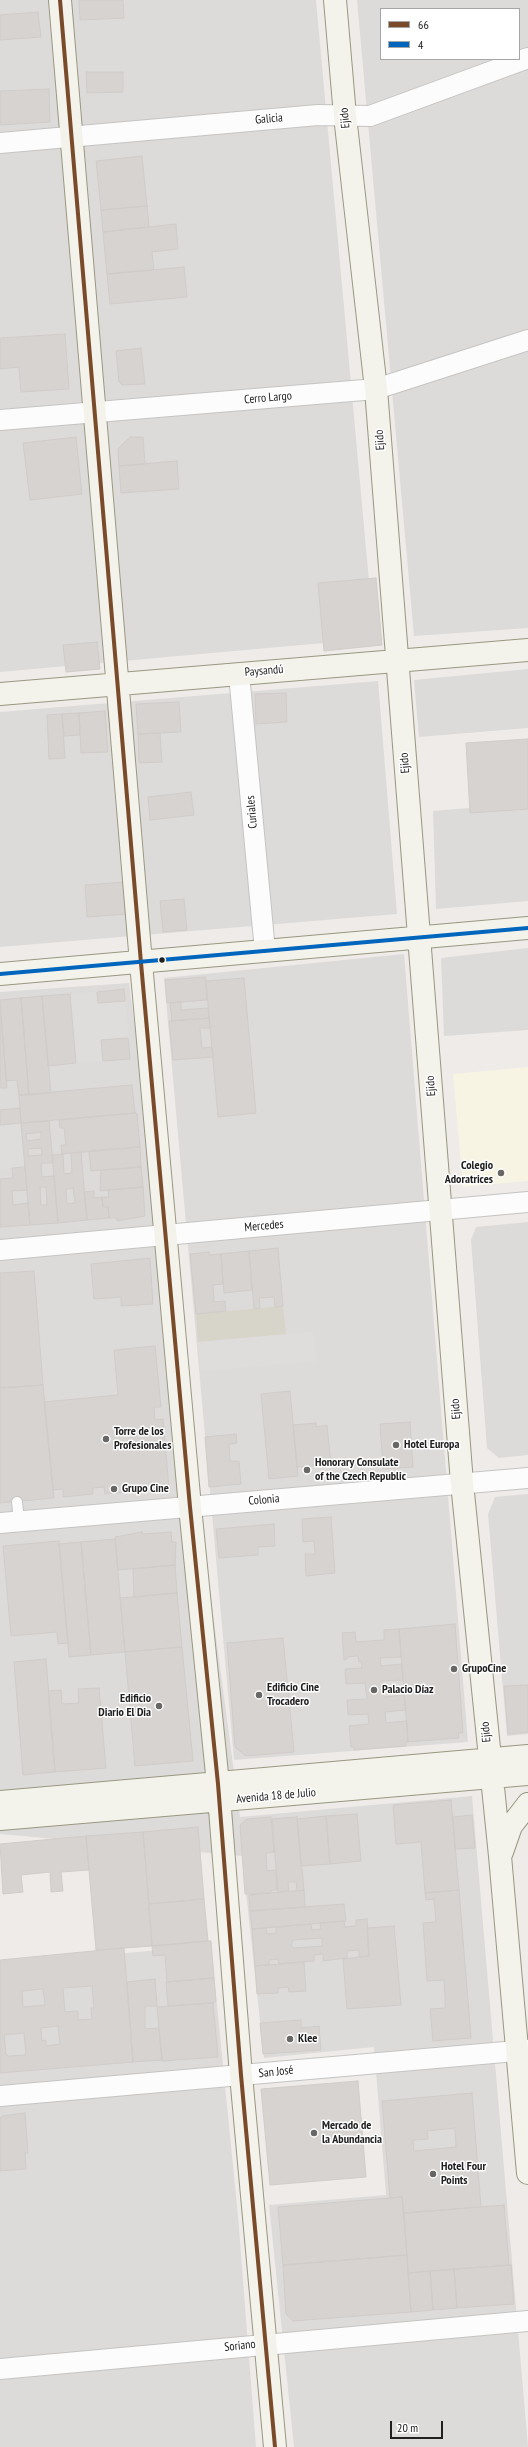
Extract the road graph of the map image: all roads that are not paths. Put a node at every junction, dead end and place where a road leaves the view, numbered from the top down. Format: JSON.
{"nodes":[{"id":1,"x":60,"y":0,"type":"edge"},
{"id":2,"x":335,"y":0,"type":"edge"},
{"id":3,"x":528,"y":58,"type":"edge"},
{"id":4,"x":345,"y":116,"type":"junction"},
{"id":5,"x":71,"y":136,"type":"junction"},
{"id":6,"x":0,"y":143,"type":"edge"},
{"id":7,"x":528,"y":340,"type":"edge"},
{"id":8,"x":376,"y":389,"type":"junction"},
{"id":9,"x":94,"y":413,"type":"junction"},
{"id":10,"x":0,"y":420,"type":"edge"},
{"id":11,"x":528,"y":650,"type":"edge"},
{"id":12,"x":397,"y":660,"type":"junction"},
{"id":13,"x":239,"y":674,"type":"junction"},
{"id":14,"x":119,"y":683,"type":"junction"},
{"id":15,"x":0,"y":694,"type":"edge"},
{"id":16,"x":528,"y":928,"type":"edge"},
{"id":17,"x":419,"y":938,"type":"junction"},
{"id":18,"x":265,"y":951,"type":"junction"},
{"id":19,"x":141,"y":963,"type":"junction"},
{"id":20,"x":0,"y":974,"type":"edge"},
{"id":21,"x":528,"y":1202,"type":"edge"},
{"id":22,"x":441,"y":1210,"type":"junction"},
{"id":23,"x":166,"y":1235,"type":"junction"},
{"id":24,"x":0,"y":1250,"type":"edge"},
{"id":25,"x":528,"y":1478,"type":"edge"},
{"id":26,"x":462,"y":1483,"type":"junction"},
{"id":27,"x":17,"y":1502,"type":"dead end"},
{"id":28,"x":190,"y":1506,"type":"junction"},
{"id":29,"x":10,"y":1522,"type":"edge"},
{"id":30,"x":528,"y":1756,"type":"edge"},
{"id":31,"x":490,"y":1768,"type":"junction"},
{"id":32,"x":528,"y":1774,"type":"edge"},
{"id":33,"x":219,"y":1792,"type":"junction"},
{"id":34,"x":0,"y":1802,"type":"edge"},
{"id":35,"x":528,"y":1804,"type":"edge"},
{"id":36,"x":0,"y":1819,"type":"edge"},
{"id":37,"x":500,"y":1856,"type":"junction"},
{"id":38,"x":522,"y":2051,"type":"edge"},
{"id":39,"x":241,"y":2075,"type":"junction"},
{"id":40,"x":0,"y":2096,"type":"edge"},
{"id":41,"x":528,"y":2173,"type":"edge"},
{"id":42,"x":528,"y":2321,"type":"edge"},
{"id":43,"x":265,"y":2343,"type":"junction"},
{"id":44,"x":0,"y":2369,"type":"edge"},
{"id":45,"x":275,"y":2447,"type":"edge"}],
"edges":[{"from":1,"to":5,"type":"street"},
{"from":2,"to":4,"type":"street","name":"Ejido"},
{"from":3,"to":4,"type":"street","name":"Galicia"},
{"from":4,"to":5,"type":"street","name":"Galicia"},
{"from":4,"to":8,"type":"street","name":"Ejido"},
{"from":5,"to":6,"type":"street","name":"Galicia"},
{"from":5,"to":9,"type":"street"},
{"from":7,"to":8,"type":"street","name":"Cerro Largo"},
{"from":8,"to":9,"type":"street","name":"Cerro Largo"},
{"from":8,"to":12,"type":"street","name":"Ejido"},
{"from":9,"to":10,"type":"street","name":"Cerro Largo"},
{"from":9,"to":14,"type":"street"},
{"from":11,"to":12,"type":"street","name":"Paysandú"},
{"from":12,"to":13,"type":"street","name":"Paysandú"},
{"from":12,"to":17,"type":"street","name":"Ejido"},
{"from":13,"to":14,"type":"street","name":"Paysandú"},
{"from":13,"to":18,"type":"street","name":"Curiales"},
{"from":14,"to":15,"type":"street","name":"Paysandú"},
{"from":14,"to":19,"type":"street"},
{"from":16,"to":17,"type":"street"},
{"from":17,"to":18,"type":"street"},
{"from":17,"to":22,"type":"street","name":"Ejido"},
{"from":18,"to":19,"type":"street"},
{"from":19,"to":20,"type":"street"},
{"from":19,"to":23,"type":"street"},
{"from":21,"to":22,"type":"street","name":"Mercedes"},
{"from":22,"to":23,"type":"street","name":"Mercedes"},
{"from":22,"to":26,"type":"street","name":"Ejido"},
{"from":23,"to":24,"type":"street","name":"Mercedes"},
{"from":23,"to":28,"type":"street"},
{"from":25,"to":26,"type":"street","name":"Colonia"},
{"from":26,"to":28,"type":"street","name":"Colonia"},
{"from":26,"to":31,"type":"street","name":"Ejido"},
{"from":27,"to":29,"type":"lane"},
{"from":28,"to":29,"type":"street","name":"Colonia"},
{"from":28,"to":33,"type":"street"},
{"from":30,"to":31,"type":"street","name":"Avenida 18 de Julio"},
{"from":31,"to":32,"type":"street","name":"Avenida 18 de Julio"},
{"from":31,"to":33,"type":"street","name":"Avenida 18 de Julio"},
{"from":31,"to":37,"type":"street","name":"Ejido"},
{"from":33,"to":34,"type":"street","name":"Avenida 18 de Julio"},
{"from":33,"to":36,"type":"street","name":"Avenida 18 de Julio"},
{"from":33,"to":39,"type":"street"},
{"from":35,"to":37,"type":"street"},
{"from":37,"to":38,"type":"street","name":"Ejido"},
{"from":38,"to":39,"type":"street","name":"San José"},
{"from":38,"to":41,"type":"street","name":"Ejido"},
{"from":39,"to":40,"type":"street","name":"San José"},
{"from":39,"to":43,"type":"street"},
{"from":42,"to":43,"type":"street","name":"Soriano"},
{"from":43,"to":44,"type":"street","name":"Soriano"},
{"from":43,"to":45,"type":"street"}]}
